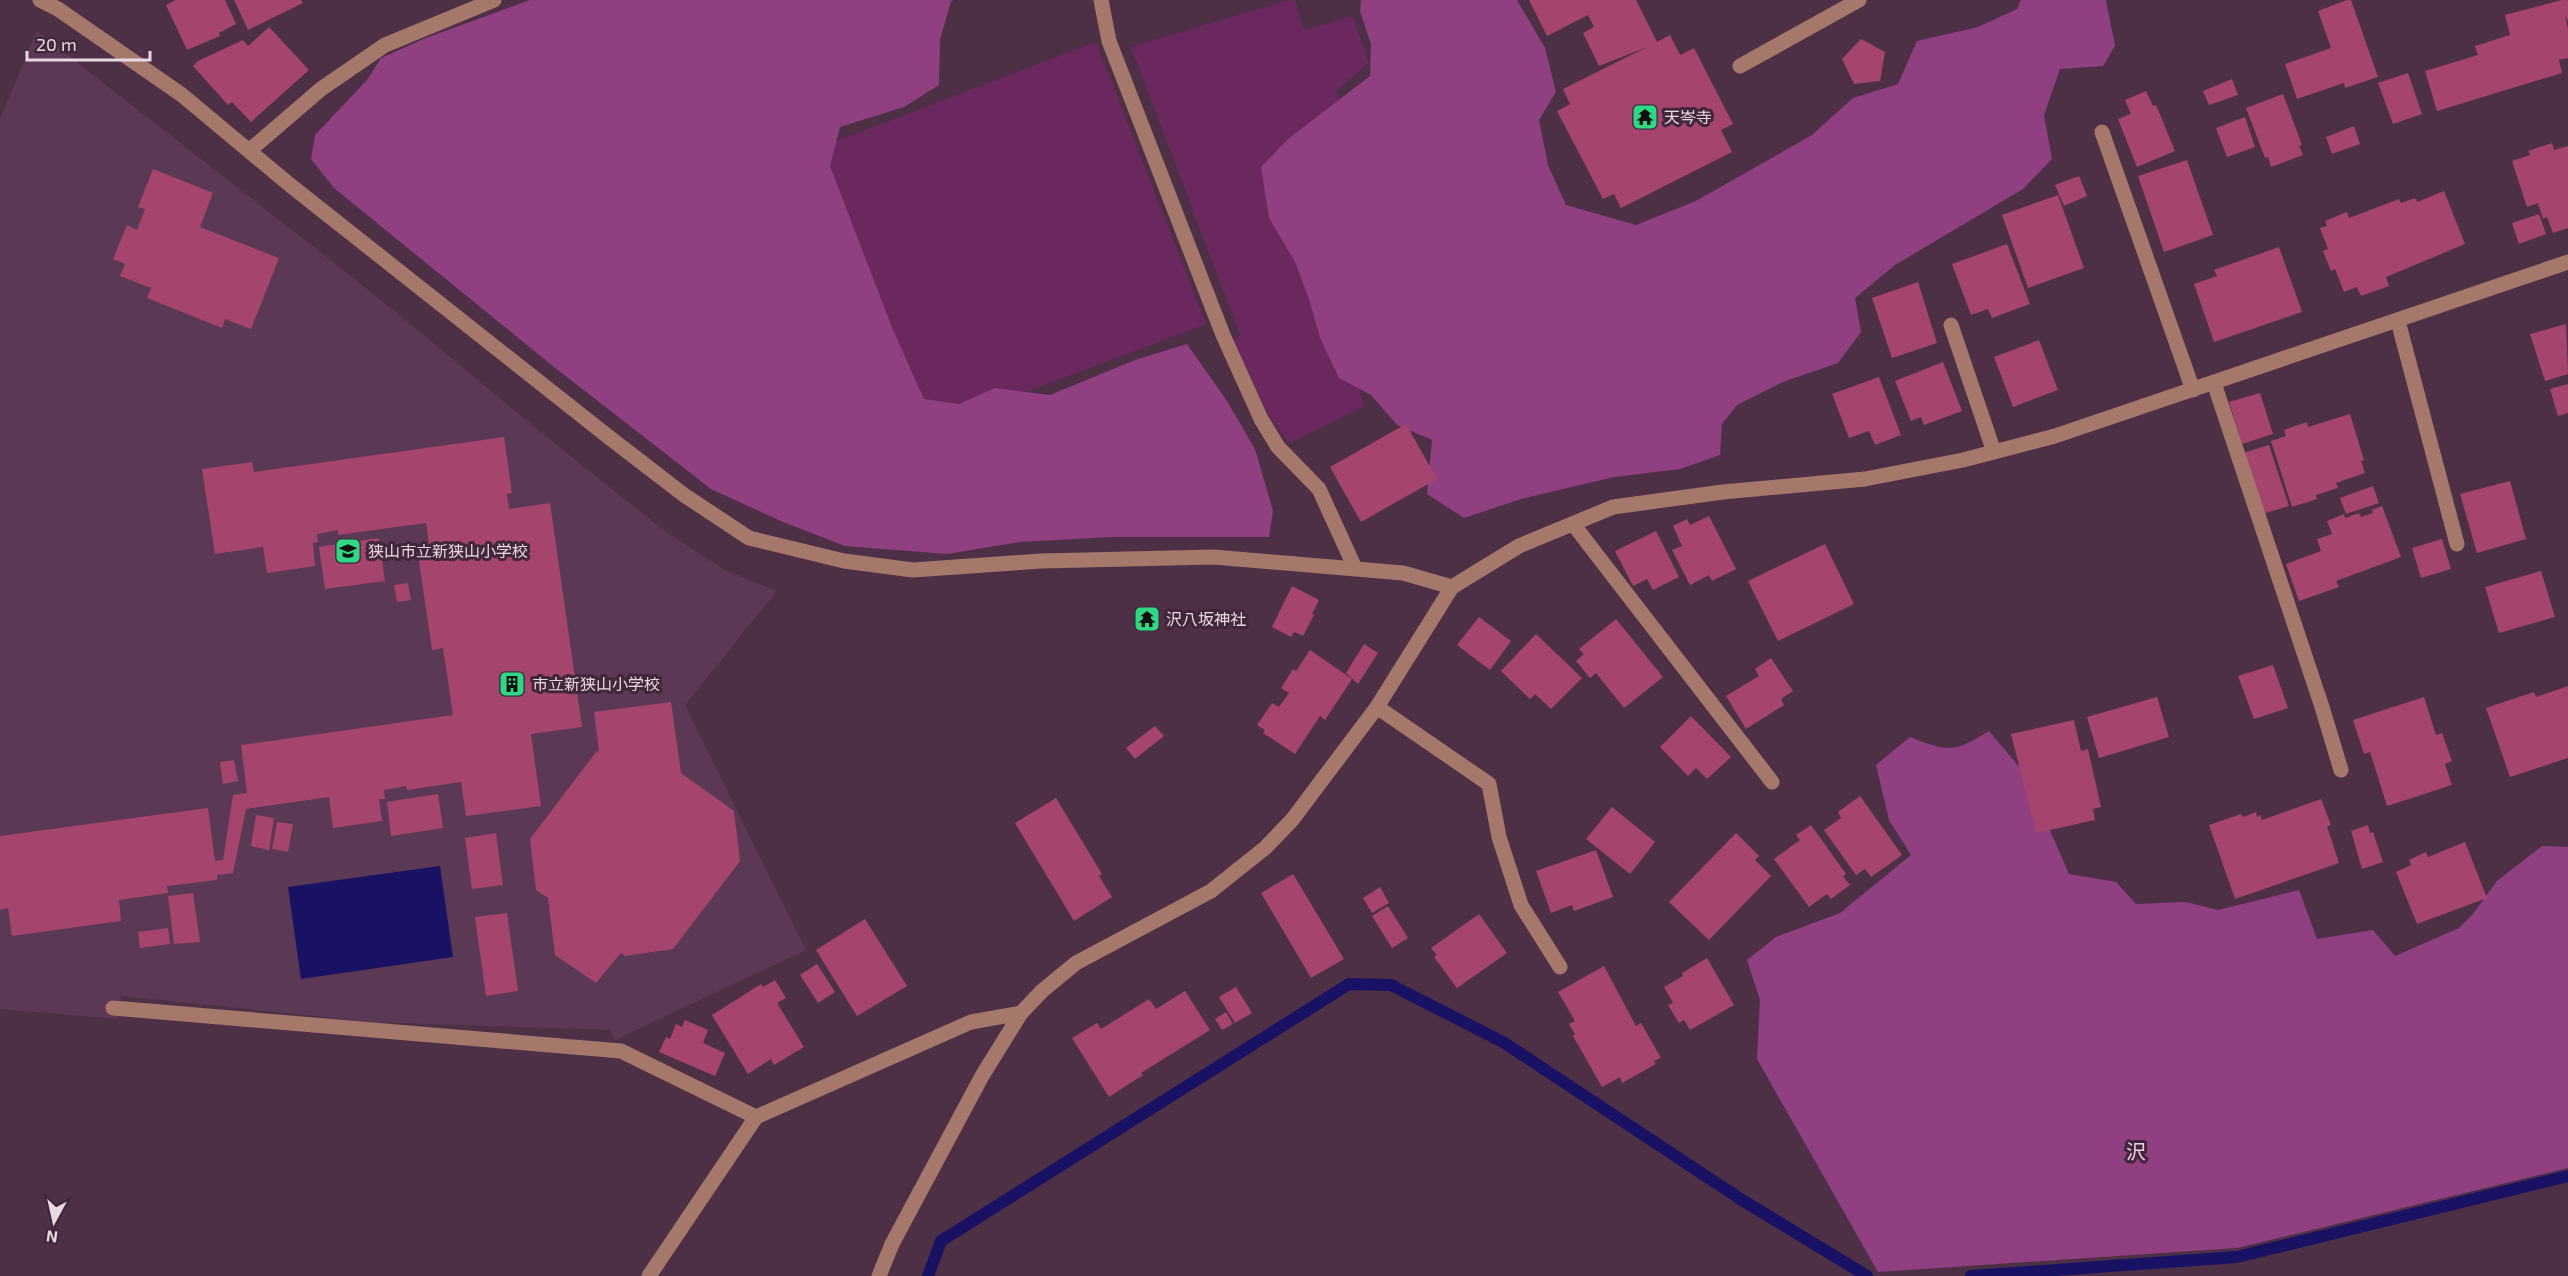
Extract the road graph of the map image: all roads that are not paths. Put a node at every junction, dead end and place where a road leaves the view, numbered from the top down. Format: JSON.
{"nodes":[{"id":1,"x":40,"y":0,"type":"edge"},
{"id":2,"x":494,"y":0,"type":"edge"},
{"id":3,"x":1101,"y":0,"type":"edge"},
{"id":4,"x":1859,"y":0,"type":"edge"},
{"id":5,"x":1740,"y":66,"type":"dead end"},
{"id":6,"x":2102,"y":132,"type":"dead end"},
{"id":7,"x":250,"y":150,"type":"junction"},
{"id":8,"x":2568,"y":262,"type":"edge"},
{"id":9,"x":2397,"y":321,"type":"junction"},
{"id":10,"x":1951,"y":325,"type":"dead end"},
{"id":11,"x":2214,"y":383,"type":"junction"},
{"id":12,"x":2193,"y":390,"type":"junction"},
{"id":13,"x":1994,"y":452,"type":"junction"},
{"id":14,"x":1573,"y":524,"type":"junction"},
{"id":15,"x":2457,"y":544,"type":"dead end"},
{"id":16,"x":1355,"y":567,"type":"junction"},
{"id":17,"x":1452,"y":587,"type":"junction"},
{"id":18,"x":1377,"y":707,"type":"junction"},
{"id":19,"x":2341,"y":770,"type":"dead end"},
{"id":20,"x":1772,"y":783,"type":"dead end"},
{"id":21,"x":1560,"y":967,"type":"dead end"},
{"id":22,"x":112,"y":1008,"type":"dead end"},
{"id":23,"x":1021,"y":1013,"type":"junction"},
{"id":24,"x":756,"y":1117,"type":"junction"},
{"id":25,"x":649,"y":1276,"type":"edge"},
{"id":26,"x":879,"y":1276,"type":"edge"}],
"edges":[{"from":1,"to":7,"type":"street"},
{"from":2,"to":7,"type":"street"},
{"from":3,"to":16,"type":"street"},
{"from":4,"to":5,"type":"street"},
{"from":6,"to":12,"type":"street"},
{"from":7,"to":16,"type":"street"},
{"from":8,"to":9,"type":"street"},
{"from":9,"to":11,"type":"street"},
{"from":9,"to":15,"type":"street"},
{"from":10,"to":13,"type":"street"},
{"from":11,"to":12,"type":"street"},
{"from":11,"to":19,"type":"street"},
{"from":12,"to":13,"type":"street"},
{"from":13,"to":14,"type":"street"},
{"from":14,"to":17,"type":"street"},
{"from":14,"to":20,"type":"street"},
{"from":16,"to":17,"type":"street"},
{"from":17,"to":18,"type":"street"},
{"from":18,"to":21,"type":"street"},
{"from":18,"to":23,"type":"street"},
{"from":22,"to":24,"type":"street"},
{"from":23,"to":24,"type":"street"},
{"from":23,"to":26,"type":"street"},
{"from":24,"to":25,"type":"street"}]}
